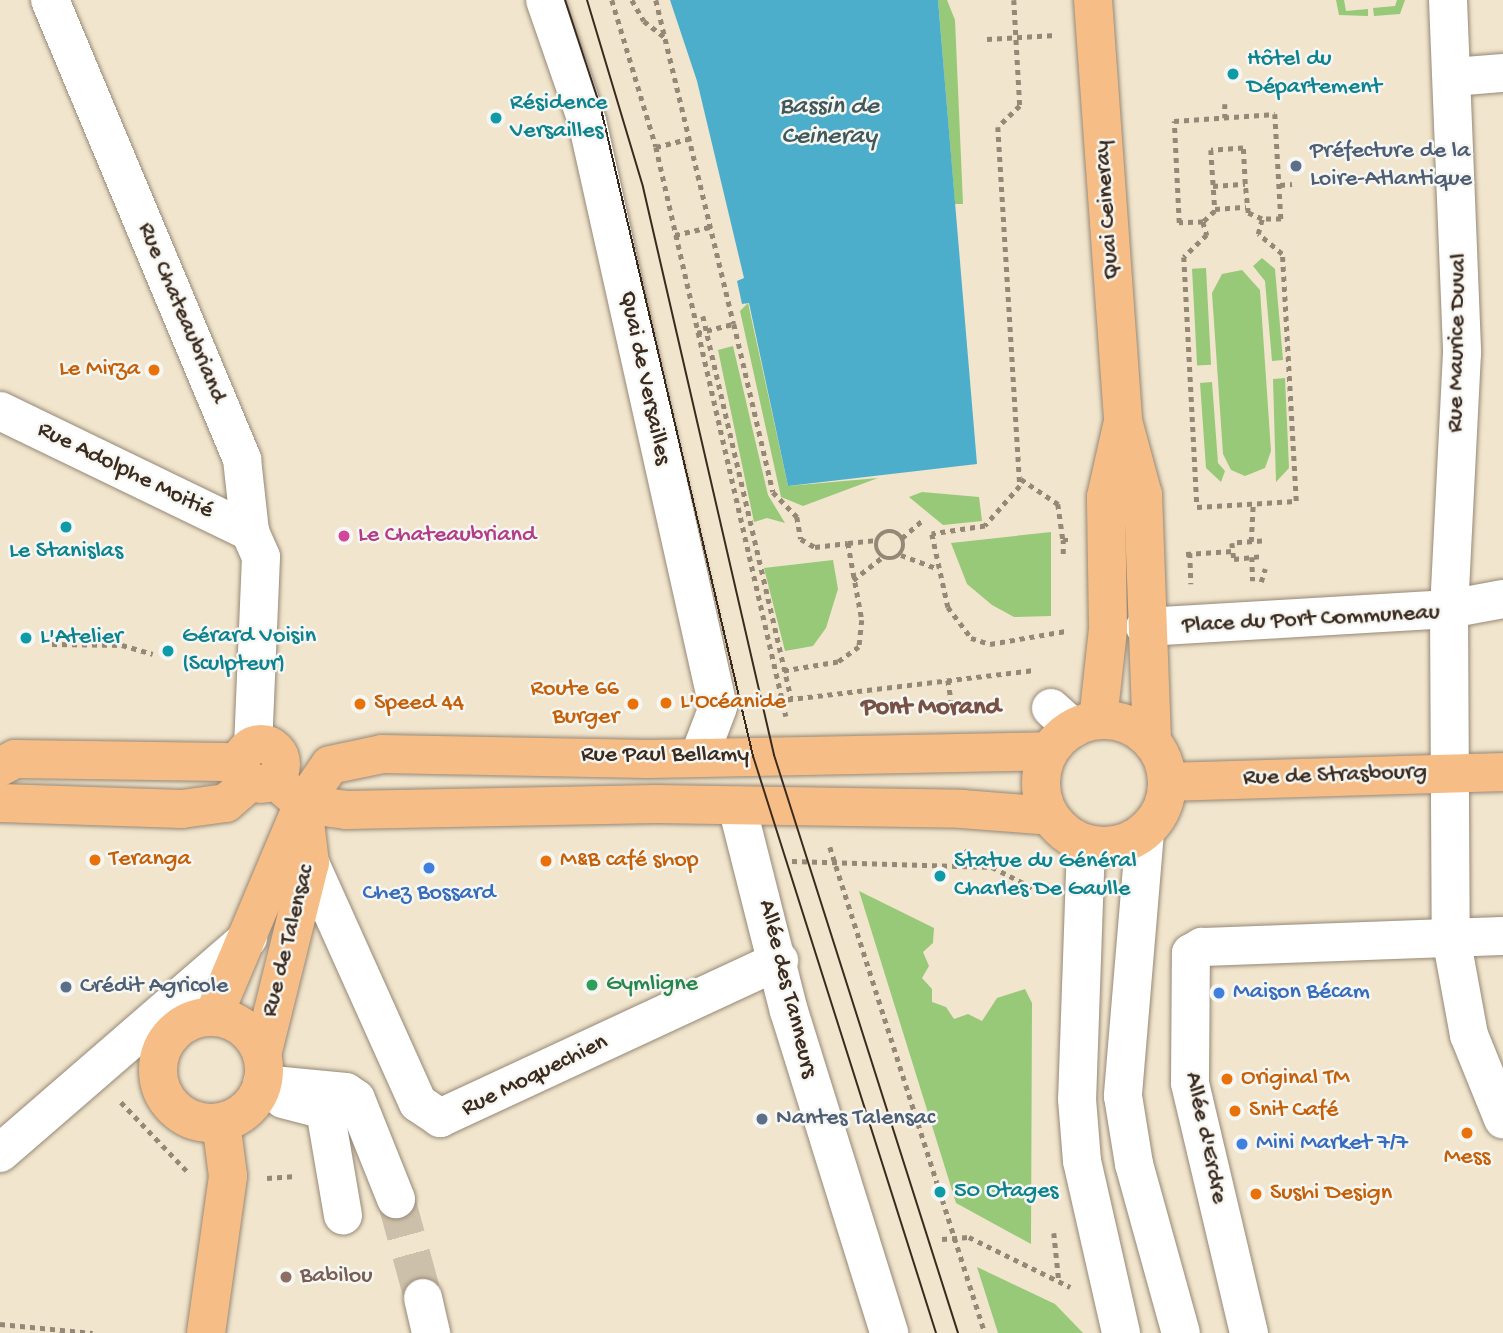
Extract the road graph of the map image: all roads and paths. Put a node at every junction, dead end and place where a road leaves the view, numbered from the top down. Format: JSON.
{"nodes":[{"id":1,"x":50,"y":0,"type":"edge"},
{"id":2,"x":545,"y":0,"type":"edge"},
{"id":3,"x":612,"y":0,"type":"edge"},
{"id":4,"x":632,"y":0,"type":"edge"},
{"id":5,"x":656,"y":0,"type":"edge"},
{"id":6,"x":1093,"y":0,"type":"edge"},
{"id":7,"x":1448,"y":0,"type":"edge"},
{"id":8,"x":1016,"y":1,"type":"edge"},
{"id":9,"x":1019,"y":37,"type":"junction"},
{"id":10,"x":987,"y":39,"type":"dead end"},
{"id":11,"x":668,"y":40,"type":"junction"},
{"id":12,"x":1503,"y":73,"type":"edge"},
{"id":13,"x":1454,"y":77,"type":"junction"},
{"id":14,"x":1225,"y":104,"type":"dead end"},
{"id":15,"x":1225,"y":118,"type":"junction"},
{"id":16,"x":692,"y":138,"type":"junction"},
{"id":17,"x":656,"y":147,"type":"junction"},
{"id":18,"x":1245,"y":184,"type":"junction"},
{"id":19,"x":1292,"y":184,"type":"dead end"},
{"id":20,"x":1280,"y":185,"type":"junction"},
{"id":21,"x":1213,"y":186,"type":"junction"},
{"id":22,"x":1246,"y":208,"type":"junction"},
{"id":23,"x":1214,"y":209,"type":"junction"},
{"id":24,"x":1262,"y":219,"type":"junction"},
{"id":25,"x":1203,"y":222,"type":"junction"},
{"id":26,"x":713,"y":226,"type":"junction"},
{"id":27,"x":675,"y":235,"type":"junction"},
{"id":28,"x":703,"y":316,"type":"dead end"},
{"id":29,"x":734,"y":324,"type":"junction"},
{"id":30,"x":707,"y":330,"type":"junction"},
{"id":31,"x":697,"y":333,"type":"junction"},
{"id":32,"x":0,"y":411,"type":"edge"},
{"id":33,"x":1123,"y":421,"type":"junction"},
{"id":34,"x":1021,"y":479,"type":"junction"},
{"id":35,"x":1253,"y":503,"type":"junction"},
{"id":36,"x":923,"y":520,"type":"dead end"},
{"id":37,"x":250,"y":532,"type":"junction"},
{"id":38,"x":1104,"y":537,"type":"junction"},
{"id":39,"x":902,"y":538,"type":"junction"},
{"id":40,"x":878,"y":540,"type":"junction"},
{"id":41,"x":1063,"y":540,"type":"junction"},
{"id":42,"x":1262,"y":541,"type":"dead end"},
{"id":43,"x":848,"y":542,"type":"junction"},
{"id":44,"x":1251,"y":542,"type":"junction"},
{"id":45,"x":901,"y":555,"type":"junction"},
{"id":46,"x":1264,"y":556,"type":"dead end"},
{"id":47,"x":883,"y":557,"type":"junction"},
{"id":48,"x":1252,"y":557,"type":"junction"},
{"id":49,"x":1063,"y":561,"type":"dead end"},
{"id":50,"x":939,"y":569,"type":"junction"},
{"id":51,"x":1253,"y":575,"type":"dead end"},
{"id":52,"x":852,"y":580,"type":"junction"},
{"id":53,"x":1503,"y":600,"type":"edge"},
{"id":54,"x":1449,"y":609,"type":"junction"},
{"id":55,"x":1066,"y":617,"type":"dead end"},
{"id":56,"x":1145,"y":628,"type":"junction"},
{"id":57,"x":1066,"y":631,"type":"junction"},
{"id":58,"x":1066,"y":643,"type":"dead end"},
{"id":59,"x":52,"y":644,"type":"dead end"},
{"id":60,"x":153,"y":654,"type":"dead end"},
{"id":61,"x":1041,"y":669,"type":"dead end"},
{"id":62,"x":784,"y":671,"type":"junction"},
{"id":63,"x":791,"y":698,"type":"junction"},
{"id":64,"x":1068,"y":727,"type":"junction"},
{"id":65,"x":1152,"y":741,"type":"junction"},
{"id":66,"x":699,"y":757,"type":"junction"},
{"id":67,"x":257,"y":762,"type":"junction"},
{"id":68,"x":0,"y":767,"type":"edge"},
{"id":69,"x":1447,"y":772,"type":"junction"},
{"id":70,"x":1503,"y":772,"type":"edge"},
{"id":71,"x":1168,"y":782,"type":"junction"},
{"id":72,"x":0,"y":803,"type":"edge"},
{"id":73,"x":303,"y":804,"type":"junction"},
{"id":74,"x":737,"y":806,"type":"junction"},
{"id":75,"x":822,"y":807,"type":"junction"},
{"id":76,"x":1050,"y":816,"type":"junction"},
{"id":77,"x":1145,"y":832,"type":"junction"},
{"id":78,"x":1086,"y":844,"type":"junction"},
{"id":79,"x":832,"y":860,"type":"junction"},
{"id":80,"x":755,"y":861,"type":"junction"},
{"id":81,"x":310,"y":863,"type":"junction"},
{"id":82,"x":1049,"y":902,"type":"dead end"},
{"id":83,"x":1503,"y":936,"type":"edge"},
{"id":84,"x":1451,"y":937,"type":"junction"},
{"id":85,"x":248,"y":938,"type":"junction"},
{"id":86,"x":779,"y":961,"type":"junction"},
{"id":87,"x":214,"y":1017,"type":"junction"},
{"id":88,"x":152,"y":1040,"type":"junction"},
{"id":89,"x":260,"y":1079,"type":"junction"},
{"id":90,"x":111,"y":1094,"type":"dead end"},
{"id":91,"x":1503,"y":1119,"type":"edge"},
{"id":92,"x":221,"y":1122,"type":"junction"},
{"id":93,"x":0,"y":1153,"type":"edge"},
{"id":94,"x":201,"y":1175,"type":"dead end"},
{"id":95,"x":396,"y":1199,"type":"tunnel mouth"},
{"id":96,"x":344,"y":1215,"type":"dead end"},
{"id":97,"x":1053,"y":1228,"type":"dead end"},
{"id":98,"x":955,"y":1238,"type":"junction"},
{"id":99,"x":942,"y":1239,"type":"dead end"},
{"id":100,"x":1059,"y":1281,"type":"junction"},
{"id":101,"x":1082,"y":1294,"type":"dead end"},
{"id":102,"x":0,"y":1324,"type":"edge"},
{"id":103,"x":24,"y":1325,"type":"junction"},
{"id":104,"x":23,"y":1333,"type":"edge"},
{"id":105,"x":93,"y":1333,"type":"edge"},
{"id":106,"x":206,"y":1333,"type":"edge"},
{"id":107,"x":889,"y":1333,"type":"edge"},
{"id":108,"x":985,"y":1333,"type":"edge"},
{"id":109,"x":1121,"y":1333,"type":"edge"},
{"id":110,"x":1181,"y":1333,"type":"edge"},
{"id":111,"x":1249,"y":1333,"type":"edge"}],
"edges":[{"from":1,"to":37,"type":"street","name":"Rue Chateaubriand"},
{"from":2,"to":66,"type":"street","name":"Quai de Versailles"},
{"from":3,"to":17,"type":"path"},
{"from":4,"to":11,"type":"path"},
{"from":5,"to":11,"type":"path"},
{"from":6,"to":33,"type":"main road","name":"Quai Ceineray"},
{"from":7,"to":13,"type":"street","name":"Rue Maurice Duval"},
{"from":8,"to":9,"type":"path"},
{"from":9,"to":10,"type":"path"},
{"from":9,"to":34,"type":"path"},
{"from":11,"to":16,"type":"path"},
{"from":12,"to":13,"type":"street"},
{"from":13,"to":54,"type":"street","name":"Rue Maurice Duval"},
{"from":14,"to":15,"type":"path"},
{"from":15,"to":20,"type":"path"},
{"from":15,"to":25,"type":"path"},
{"from":16,"to":17,"type":"path"},
{"from":16,"to":26,"type":"path"},
{"from":17,"to":27,"type":"path"},
{"from":18,"to":21,"type":"path"},
{"from":18,"to":21,"type":"path"},
{"from":18,"to":22,"type":"path"},
{"from":19,"to":20,"type":"path"},
{"from":20,"to":24,"type":"path"},
{"from":21,"to":23,"type":"path"},
{"from":22,"to":23,"type":"path"},
{"from":22,"to":24,"type":"path"},
{"from":23,"to":25,"type":"path"},
{"from":24,"to":35,"type":"path"},
{"from":25,"to":35,"type":"path"},
{"from":26,"to":27,"type":"path"},
{"from":26,"to":29,"type":"path"},
{"from":27,"to":31,"type":"path"},
{"from":28,"to":30,"type":"path"},
{"from":29,"to":30,"type":"path"},
{"from":29,"to":43,"type":"path"},
{"from":30,"to":31,"type":"path"},
{"from":30,"to":62,"type":"path"},
{"from":31,"to":63,"type":"path"},
{"from":32,"to":37,"type":"street","name":"Rue Adolphe Moitié"},
{"from":33,"to":38,"type":"main road","name":"Quai Ceineray"},
{"from":33,"to":56,"type":"main road","name":"Quai Ceineray"},
{"from":34,"to":41,"type":"path"},
{"from":34,"to":50,"type":"path"},
{"from":35,"to":44,"type":"path"},
{"from":36,"to":39,"type":"path"},
{"from":37,"to":67,"type":"street","name":"Rue Chateaubriand"},
{"from":38,"to":41,"type":"path"},
{"from":38,"to":64,"type":"main road","name":"Quai Ceineray"},
{"from":39,"to":40,"type":"path"},
{"from":39,"to":45,"type":"path"},
{"from":40,"to":43,"type":"path"},
{"from":40,"to":47,"type":"path"},
{"from":41,"to":49,"type":"path"},
{"from":42,"to":44,"type":"path"},
{"from":43,"to":52,"type":"path"},
{"from":44,"to":48,"type":"path"},
{"from":45,"to":47,"type":"path"},
{"from":45,"to":50,"type":"path"},
{"from":46,"to":48,"type":"path"},
{"from":47,"to":52,"type":"path"},
{"from":48,"to":51,"type":"path"},
{"from":50,"to":57,"type":"path"},
{"from":52,"to":62,"type":"path"},
{"from":53,"to":54,"type":"street"},
{"from":54,"to":56,"type":"street","name":"Place du Port Communeau"},
{"from":54,"to":69,"type":"street","name":"Place du Port Communeau"},
{"from":55,"to":57,"type":"path"},
{"from":56,"to":65,"type":"main road","name":"Quai Ceineray"},
{"from":57,"to":58,"type":"path"},
{"from":59,"to":60,"type":"path"},
{"from":61,"to":63,"type":"path"},
{"from":62,"to":63,"type":"path"},
{"from":64,"to":65,"type":"main road"},
{"from":64,"to":66,"type":"main road","name":"Rue Paul Bellamy"},
{"from":64,"to":76,"type":"main road"},
{"from":65,"to":71,"type":"main road"},
{"from":66,"to":73,"type":"main road","name":"Rue Paul Bellamy"},
{"from":67,"to":68,"type":"main road"},
{"from":67,"to":72,"type":"main road"},
{"from":67,"to":73,"type":"main road"},
{"from":69,"to":70,"type":"main road","name":"Rue de Strasbourg"},
{"from":69,"to":71,"type":"main road","name":"Rue de Strasbourg"},
{"from":69,"to":84,"type":"street","name":"Place du Port Communeau"},
{"from":71,"to":77,"type":"main road"},
{"from":73,"to":74,"type":"main road","name":"Rue Paul Bellamy"},
{"from":73,"to":81,"type":"main road","name":"Rue de Talensac"},
{"from":73,"to":85,"type":"main road","name":"Rue de Talensac"},
{"from":74,"to":75,"type":"main road","name":"Rue Paul Bellamy"},
{"from":74,"to":80,"type":"street","name":"Allée des Tanneurs"},
{"from":75,"to":76,"type":"main road","name":"Rue Paul Bellamy"},
{"from":75,"to":79,"type":"path"},
{"from":76,"to":78,"type":"main road"},
{"from":77,"to":78,"type":"main road"},
{"from":77,"to":110,"type":"street"},
{"from":78,"to":109,"type":"street"},
{"from":79,"to":80,"type":"path"},
{"from":79,"to":82,"type":"path"},
{"from":79,"to":98,"type":"path"},
{"from":80,"to":86,"type":"street","name":"Allée des Tanneurs"},
{"from":81,"to":86,"type":"street","name":"Rue Moquechien"},
{"from":81,"to":89,"type":"main road","name":"Rue de Talensac"},
{"from":83,"to":84,"type":"street"},
{"from":84,"to":91,"type":"street","name":"Place du Port Communeau"},
{"from":84,"to":111,"type":"street","name":"Allée d'Erdre"},
{"from":85,"to":87,"type":"main road","name":"Rue de Talensac"},
{"from":85,"to":88,"type":"street","name":"Rue de Talensac"},
{"from":86,"to":107,"type":"street","name":"Allée des Tanneurs"},
{"from":87,"to":88,"type":"main road"},
{"from":87,"to":89,"type":"main road"},
{"from":88,"to":92,"type":"main road"},
{"from":88,"to":93,"type":"street","name":"Rue de Talensac"},
{"from":89,"to":92,"type":"main road"},
{"from":89,"to":95,"type":"street"},
{"from":89,"to":96,"type":"street"},
{"from":90,"to":94,"type":"path"},
{"from":92,"to":106,"type":"main road"},
{"from":97,"to":100,"type":"path"},
{"from":98,"to":99,"type":"path"},
{"from":98,"to":100,"type":"path"},
{"from":98,"to":108,"type":"path"},
{"from":100,"to":101,"type":"path"},
{"from":102,"to":103,"type":"path"},
{"from":103,"to":104,"type":"path"},
{"from":103,"to":105,"type":"path"}]}
